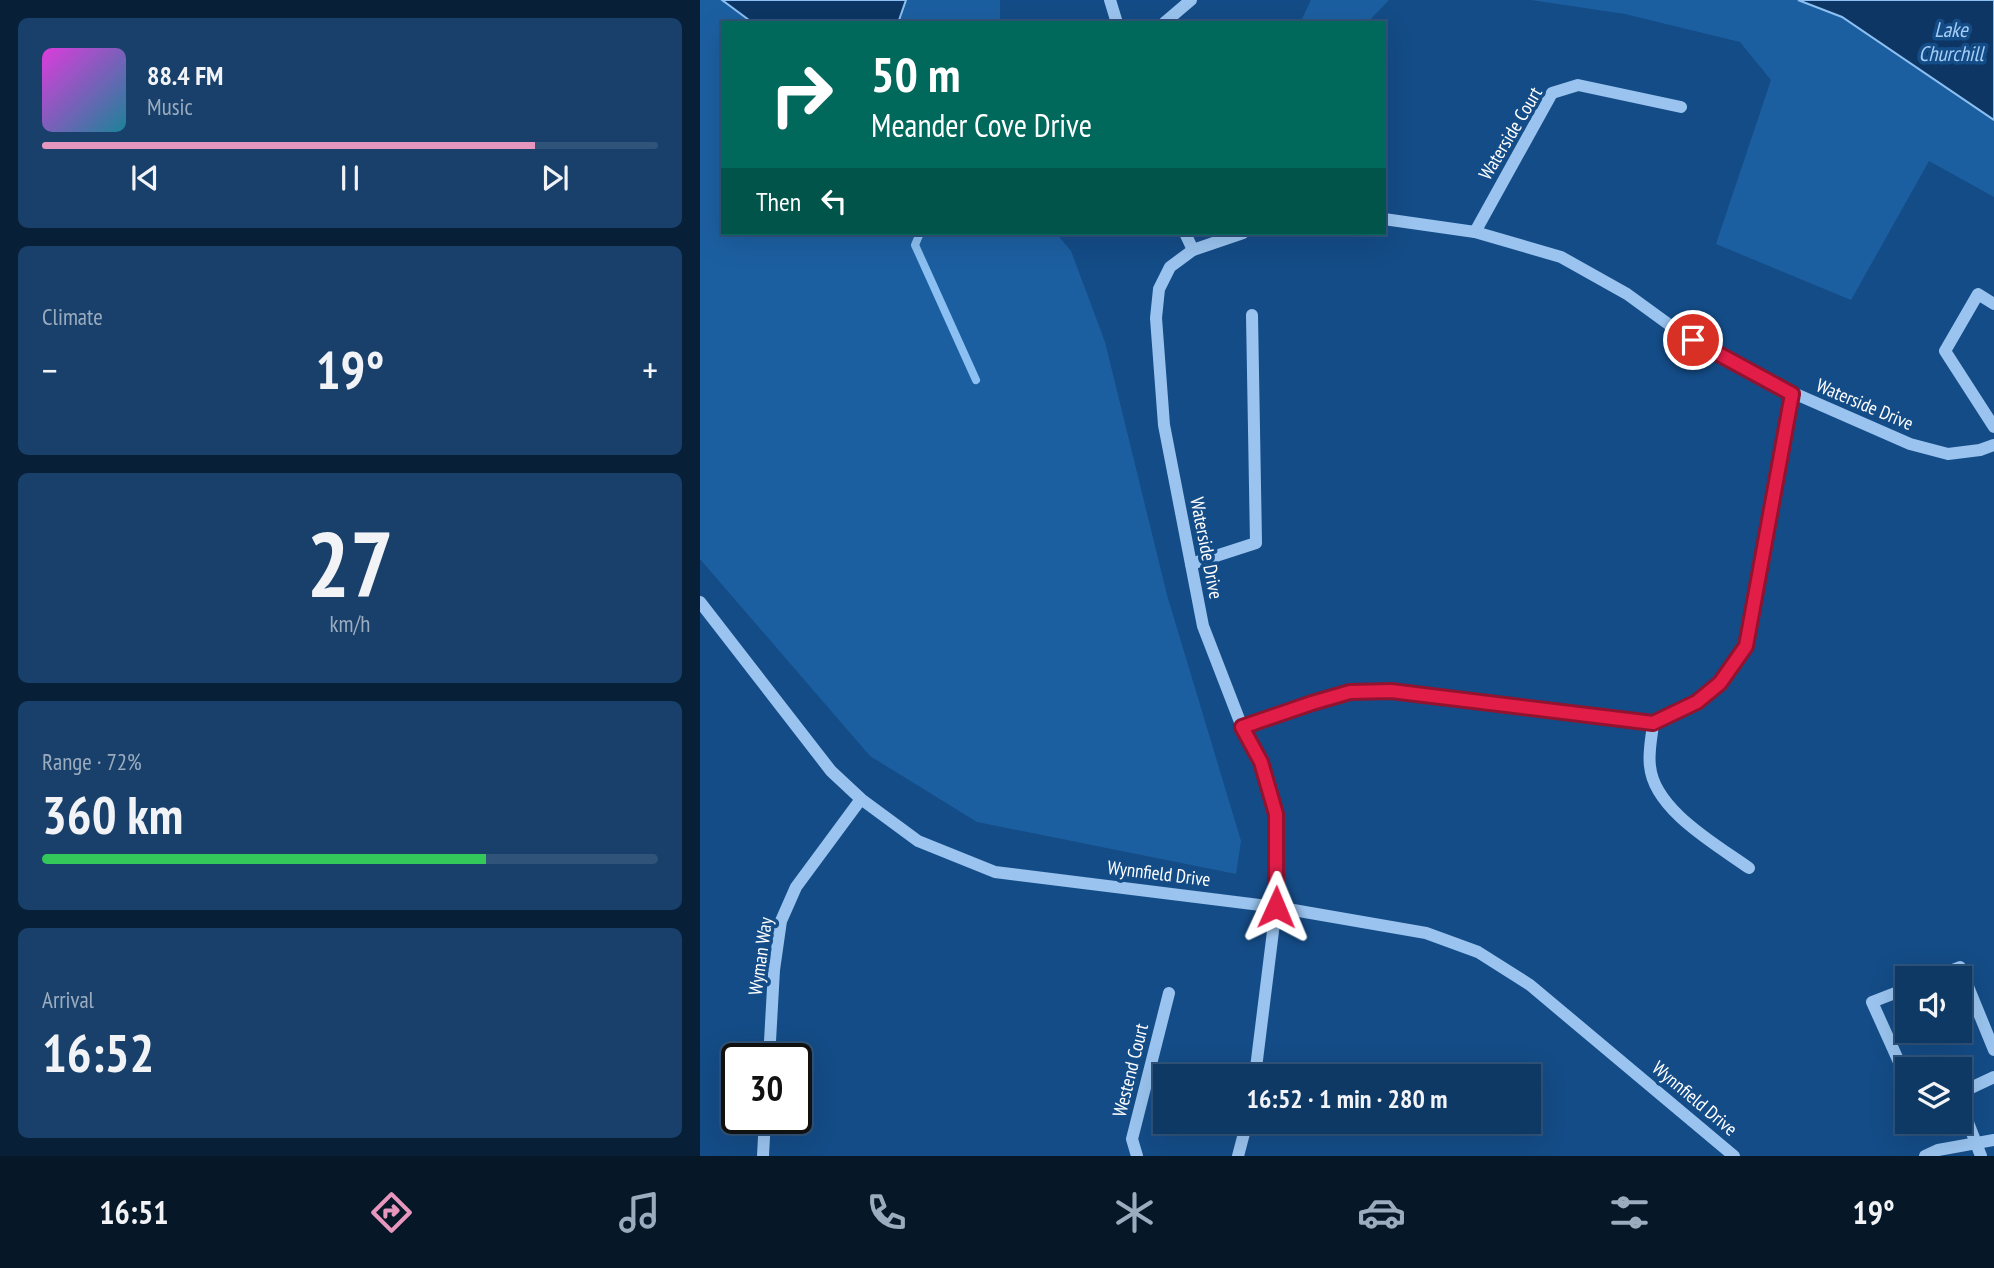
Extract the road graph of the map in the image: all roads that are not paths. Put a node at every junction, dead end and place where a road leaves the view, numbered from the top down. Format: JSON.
{"nodes":[{"id":1,"x":1111,"y":0,"type":"edge"},
{"id":2,"x":1191,"y":0,"type":"edge"},
{"id":3,"x":1116,"y":21,"type":"edge"},
{"id":4,"x":1166,"y":21,"type":"edge"},
{"id":5,"x":1681,"y":107,"type":"dead end"},
{"id":6,"x":1386,"y":219,"type":"edge"},
{"id":7,"x":1475,"y":232,"type":"junction"},
{"id":8,"x":1186,"y":235,"type":"edge"},
{"id":9,"x":1237,"y":235,"type":"edge"},
{"id":10,"x":1193,"y":250,"type":"junction"},
{"id":11,"x":1994,"y":303,"type":"edge"},
{"id":12,"x":1252,"y":315,"type":"dead end"},
{"id":13,"x":1792,"y":394,"type":"junction"},
{"id":14,"x":1994,"y":427,"type":"edge"},
{"id":15,"x":1994,"y":445,"type":"edge"},
{"id":16,"x":1191,"y":565,"type":"junction"},
{"id":17,"x":700,"y":602,"type":"edge"},
{"id":18,"x":1653,"y":723,"type":"junction"},
{"id":19,"x":1242,"y":727,"type":"junction"},
{"id":20,"x":861,"y":799,"type":"junction"},
{"id":21,"x":1749,"y":868,"type":"dead end"},
{"id":22,"x":1276,"y":907,"type":"junction"},
{"id":23,"x":1169,"y":993,"type":"dead end"},
{"id":24,"x":1895,"y":993,"type":"edge"},
{"id":25,"x":1972,"y":997,"type":"edge"},
{"id":26,"x":770,"y":1043,"type":"edge"},
{"id":27,"x":1994,"y":1051,"type":"edge"},
{"id":28,"x":1897,"y":1057,"type":"edge"},
{"id":29,"x":1256,"y":1064,"type":"edge"},
{"id":30,"x":1994,"y":1077,"type":"edge"},
{"id":31,"x":1972,"y":1087,"type":"edge"},
{"id":32,"x":764,"y":1134,"type":"edge"},
{"id":33,"x":1244,"y":1134,"type":"edge"},
{"id":34,"x":1972,"y":1134,"type":"edge"},
{"id":35,"x":1994,"y":1140,"type":"edge"},
{"id":36,"x":1975,"y":1143,"type":"junction"},
{"id":37,"x":763,"y":1156,"type":"edge"},
{"id":38,"x":1137,"y":1156,"type":"edge"},
{"id":39,"x":1238,"y":1156,"type":"edge"},
{"id":40,"x":1734,"y":1156,"type":"edge"},
{"id":41,"x":1925,"y":1156,"type":"edge"},
{"id":42,"x":1981,"y":1156,"type":"edge"}],
"edges":[{"from":1,"to":3,"type":"street"},
{"from":2,"to":4,"type":"street"},
{"from":5,"to":7,"type":"street","name":"Waterside Court"},
{"from":6,"to":7,"type":"street","name":"Waterside Drive"},
{"from":7,"to":13,"type":"street","name":"Waterside Drive"},
{"from":8,"to":10,"type":"street"},
{"from":9,"to":10,"type":"street","name":"Waterside Drive"},
{"from":10,"to":16,"type":"street","name":"Waterside Drive"},
{"from":11,"to":14,"type":"street"},
{"from":12,"to":16,"type":"street"},
{"from":13,"to":15,"type":"street","name":"Waterside Drive"},
{"from":13,"to":18,"type":"street"},
{"from":16,"to":19,"type":"street","name":"Waterside Drive"},
{"from":17,"to":20,"type":"street","name":"Wynnfield Drive"},
{"from":18,"to":19,"type":"street"},
{"from":18,"to":21,"type":"street"},
{"from":19,"to":22,"type":"street","name":"Waterside Drive"},
{"from":20,"to":22,"type":"street","name":"Wynnfield Drive"},
{"from":20,"to":26,"type":"street","name":"Wyman Way"},
{"from":22,"to":29,"type":"street","name":"Waterside Drive"},
{"from":22,"to":40,"type":"street","name":"Wynnfield Drive"},
{"from":23,"to":38,"type":"street","name":"Westend Court"},
{"from":24,"to":28,"type":"street"},
{"from":25,"to":27,"type":"street"},
{"from":30,"to":31,"type":"street"},
{"from":32,"to":37,"type":"street"},
{"from":33,"to":39,"type":"street"},
{"from":34,"to":36,"type":"street"},
{"from":35,"to":36,"type":"street"},
{"from":36,"to":41,"type":"street"},
{"from":36,"to":42,"type":"street"}]}
